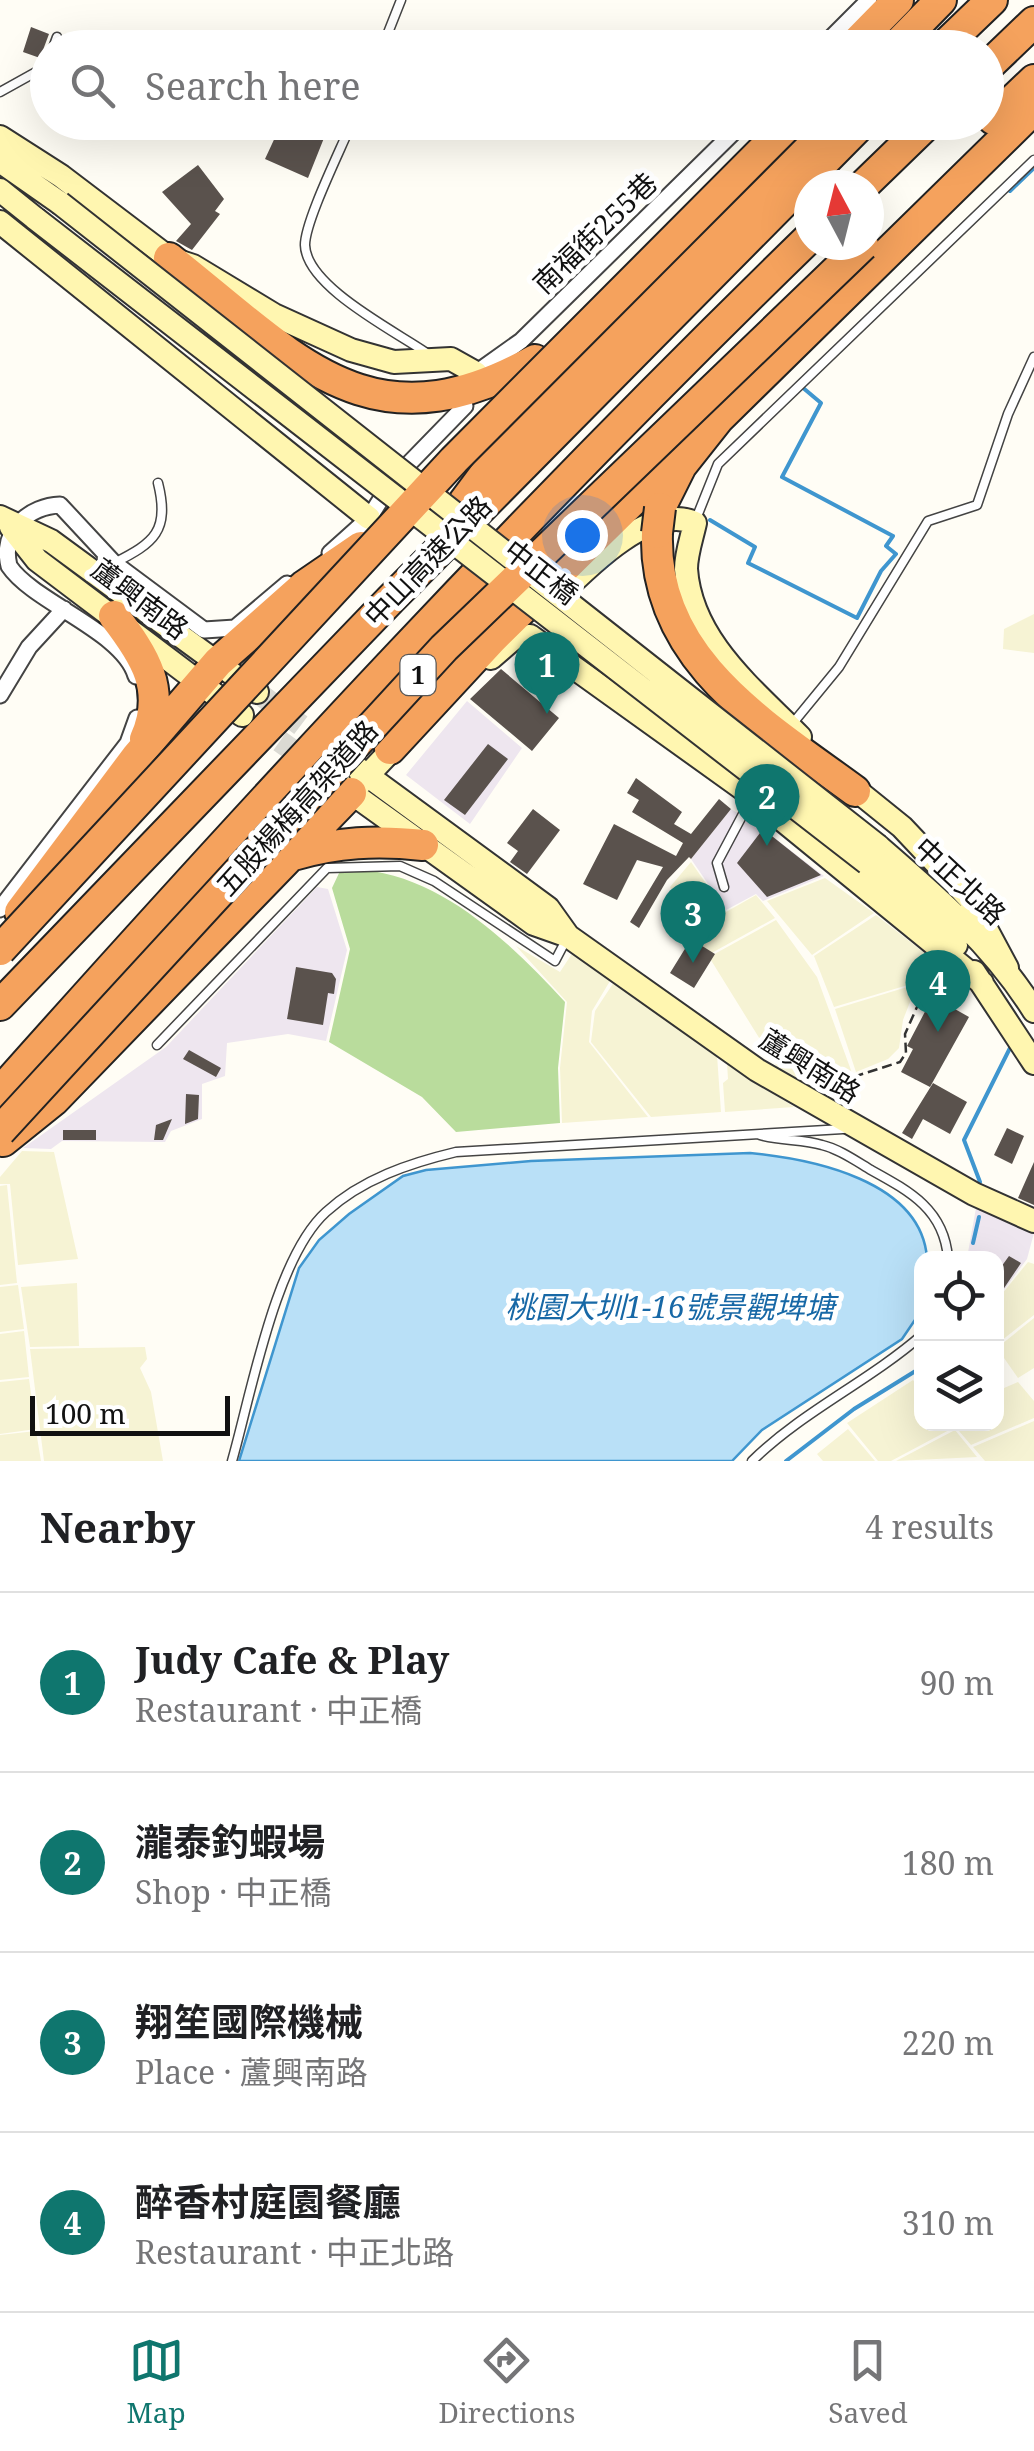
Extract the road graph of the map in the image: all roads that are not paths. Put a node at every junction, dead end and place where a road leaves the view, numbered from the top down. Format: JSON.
{"nodes":[{"id":1,"x":401,"y":0,"type":"edge"},
{"id":2,"x":869,"y":0,"type":"edge"},
{"id":3,"x":898,"y":0,"type":"edge"},
{"id":4,"x":912,"y":0,"type":"edge"},
{"id":5,"x":941,"y":0,"type":"edge"},
{"id":6,"x":992,"y":0,"type":"edge"},
{"id":7,"x":1034,"y":22,"type":"edge"},
{"id":8,"x":389,"y":30,"type":"edge"},
{"id":9,"x":839,"y":30,"type":"edge"},
{"id":10,"x":868,"y":30,"type":"edge"},
{"id":11,"x":883,"y":30,"type":"edge"},
{"id":12,"x":912,"y":30,"type":"edge"},
{"id":13,"x":961,"y":30,"type":"edge"},
{"id":14,"x":1004,"y":51,"type":"edge"},
{"id":15,"x":30,"y":75,"type":"edge"},
{"id":16,"x":1034,"y":80,"type":"edge"},
{"id":17,"x":0,"y":92,"type":"edge"},
{"id":18,"x":1004,"y":109,"type":"edge"},
{"id":19,"x":1034,"y":109,"type":"edge"},
{"id":20,"x":0,"y":137,"type":"edge"},
{"id":21,"x":1004,"y":139,"type":"edge"},
{"id":22,"x":345,"y":140,"type":"edge"},
{"id":23,"x":726,"y":140,"type":"edge"},
{"id":24,"x":757,"y":140,"type":"edge"},
{"id":25,"x":772,"y":140,"type":"edge"},
{"id":26,"x":804,"y":140,"type":"edge"},
{"id":27,"x":845,"y":140,"type":"edge"},
{"id":28,"x":910,"y":140,"type":"edge"},
{"id":29,"x":972,"y":140,"type":"edge"},
{"id":30,"x":1002,"y":140,"type":"edge"},
{"id":31,"x":1034,"y":160,"type":"edge"},
{"id":32,"x":0,"y":161,"type":"edge"},
{"id":33,"x":879,"y":170,"type":"edge"},
{"id":34,"x":0,"y":190,"type":"edge"},
{"id":35,"x":0,"y":222,"type":"edge"},
{"id":36,"x":884,"y":225,"type":"edge"},
{"id":37,"x":794,"y":253,"type":"edge"},
{"id":38,"x":169,"y":258,"type":"junction"},
{"id":39,"x":847,"y":260,"type":"edge"},
{"id":40,"x":1034,"y":357,"type":"edge"},
{"id":41,"x":436,"y":359,"type":"junction"},
{"id":42,"x":535,"y":360,"type":"junction"},
{"id":43,"x":476,"y":373,"type":"joint"},
{"id":44,"x":464,"y":406,"type":"dead end"},
{"id":45,"x":720,"y":418,"type":"junction"},
{"id":46,"x":158,"y":482,"type":"dead end"},
{"id":47,"x":369,"y":518,"type":"junction"},
{"id":48,"x":5,"y":521,"type":"edge"},
{"id":49,"x":694,"y":523,"type":"junction"},
{"id":50,"x":114,"y":563,"type":"junction"},
{"id":51,"x":390,"y":600,"type":"junction"},
{"id":52,"x":64,"y":609,"type":"junction"},
{"id":53,"x":114,"y":616,"type":"junction"},
{"id":54,"x":530,"y":636,"type":"junction"},
{"id":55,"x":211,"y":673,"type":"junction"},
{"id":56,"x":257,"y":692,"type":"tunnel mouth"},
{"id":57,"x":0,"y":695,"type":"edge"},
{"id":58,"x":242,"y":715,"type":"tunnel mouth"},
{"id":59,"x":790,"y":727,"type":"junction"},
{"id":60,"x":390,"y":749,"type":"junction"},
{"id":61,"x":337,"y":753,"type":"tunnel mouth"},
{"id":62,"x":137,"y":756,"type":"junction"},
{"id":63,"x":320,"y":770,"type":"tunnel mouth"},
{"id":64,"x":358,"y":784,"type":"junction"},
{"id":65,"x":855,"y":791,"type":"junction"},
{"id":66,"x":753,"y":796,"type":"junction"},
{"id":67,"x":422,"y":845,"type":"junction"},
{"id":68,"x":872,"y":854,"type":"junction"},
{"id":69,"x":290,"y":855,"type":"junction"},
{"id":70,"x":724,"y":887,"type":"dead end"},
{"id":71,"x":0,"y":909,"type":"edge"},
{"id":72,"x":0,"y":936,"type":"edge"},
{"id":73,"x":568,"y":936,"type":"junction"},
{"id":74,"x":0,"y":950,"type":"edge"},
{"id":75,"x":1007,"y":968,"type":"junction"},
{"id":76,"x":982,"y":983,"type":"junction"},
{"id":77,"x":0,"y":1005,"type":"edge"},
{"id":78,"x":1034,"y":1011,"type":"edge"},
{"id":79,"x":157,"y":1044,"type":"dead end"},
{"id":80,"x":1034,"y":1063,"type":"edge"},
{"id":81,"x":0,"y":1092,"type":"edge"},
{"id":82,"x":852,"y":1128,"type":"junction"},
{"id":83,"x":0,"y":1131,"type":"edge"},
{"id":84,"x":751,"y":1132,"type":"junction"},
{"id":85,"x":0,"y":1143,"type":"edge"},
{"id":86,"x":1034,"y":1221,"type":"edge"},
{"id":87,"x":947,"y":1251,"type":"edge"},
{"id":88,"x":916,"y":1341,"type":"edge"},
{"id":89,"x":232,"y":1461,"type":"edge"},
{"id":90,"x":752,"y":1461,"type":"edge"}],
"edges":[{"from":1,"to":8,"type":"lane"},
{"from":2,"to":9,"type":"street"},
{"from":3,"to":10,"type":"highway"},
{"from":4,"to":11,"type":"highway"},
{"from":5,"to":12,"type":"highway"},
{"from":6,"to":13,"type":"highway"},
{"from":7,"to":14,"type":"highway"},
{"from":15,"to":17,"type":"lane"},
{"from":16,"to":18,"type":"highway"},
{"from":19,"to":21,"type":"highway"},
{"from":20,"to":38,"type":"street"},
{"from":22,"to":41,"type":"lane"},
{"from":23,"to":43,"type":"street","name":"南福街255巷"},
{"from":24,"to":42,"type":"highway"},
{"from":25,"to":74,"type":"highway","bridge":true},
{"from":26,"to":51,"type":"highway"},
{"from":27,"to":51,"type":"highway","name":"中山高速公路"},
{"from":28,"to":33,"type":"highway"},
{"from":29,"to":36,"type":"highway"},
{"from":30,"to":45,"type":"highway"},
{"from":31,"to":49,"type":"lane"},
{"from":32,"to":68,"type":"street","name":"中正橋","bridge":true},
{"from":34,"to":68,"type":"street","name":"中正橋","bridge":true},
{"from":35,"to":47,"type":"street"},
{"from":37,"to":81,"type":"highway","name":"中山高速公路","number":"1"},
{"from":38,"to":41,"type":"street"},
{"from":38,"to":42,"type":"highway"},
{"from":39,"to":83,"type":"highway","name":"五股楊梅高架道路","number":"1","bridge":true},
{"from":40,"to":59,"type":"lane"},
{"from":41,"to":43,"type":"street"},
{"from":42,"to":55,"type":"highway"},
{"from":44,"to":47,"type":"street"},
{"from":45,"to":60,"type":"highway"},
{"from":45,"to":65,"type":"highway"},
{"from":46,"to":50,"type":"lane"},
{"from":47,"to":50,"type":"street"},
{"from":48,"to":50,"type":"street"},
{"from":48,"to":52,"type":"street"},
{"from":48,"to":53,"type":"street","name":"蘆興南路"},
{"from":48,"to":55,"type":"street","name":"蘆興南路"},
{"from":49,"to":54,"type":"street"},
{"from":49,"to":59,"type":"street"},
{"from":51,"to":77,"type":"highway","name":"中山高速公路"},
{"from":52,"to":57,"type":"street"},
{"from":52,"to":71,"type":"street"},
{"from":53,"to":55,"type":"street","name":"蘆興南路"},
{"from":53,"to":62,"type":"highway"},
{"from":54,"to":60,"type":"street"},
{"from":54,"to":66,"type":"street"},
{"from":55,"to":56,"type":"street","name":"蘆興南路"},
{"from":55,"to":58,"type":"street","name":"蘆興南路"},
{"from":55,"to":62,"type":"highway"},
{"from":59,"to":65,"type":"street"},
{"from":60,"to":64,"type":"street"},
{"from":61,"to":64,"type":"street","name":"蘆興南路"},
{"from":62,"to":72,"type":"highway"},
{"from":63,"to":64,"type":"street","name":"蘆興南路"},
{"from":64,"to":67,"type":"street","name":"蘆興南路"},
{"from":64,"to":69,"type":"highway"},
{"from":64,"to":73,"type":"street","name":"蘆興南路"},
{"from":65,"to":75,"type":"street"},
{"from":66,"to":70,"type":"lane"},
{"from":66,"to":76,"type":"street"},
{"from":67,"to":69,"type":"highway"},
{"from":67,"to":73,"type":"street","name":"蘆興南路"},
{"from":68,"to":75,"type":"street","name":"中正北路"},
{"from":68,"to":76,"type":"street","name":"中正北路"},
{"from":69,"to":85,"type":"highway"},
{"from":73,"to":79,"type":"lane"},
{"from":73,"to":82,"type":"street","name":"蘆興南路"},
{"from":75,"to":78,"type":"street","name":"中正北路"},
{"from":76,"to":80,"type":"street","name":"中正北路"},
{"from":82,"to":84,"type":"lane"},
{"from":82,"to":86,"type":"street","name":"蘆興南路"},
{"from":84,"to":87,"type":"lane"},
{"from":84,"to":89,"type":"lane"},
{"from":88,"to":90,"type":"lane"}]}
